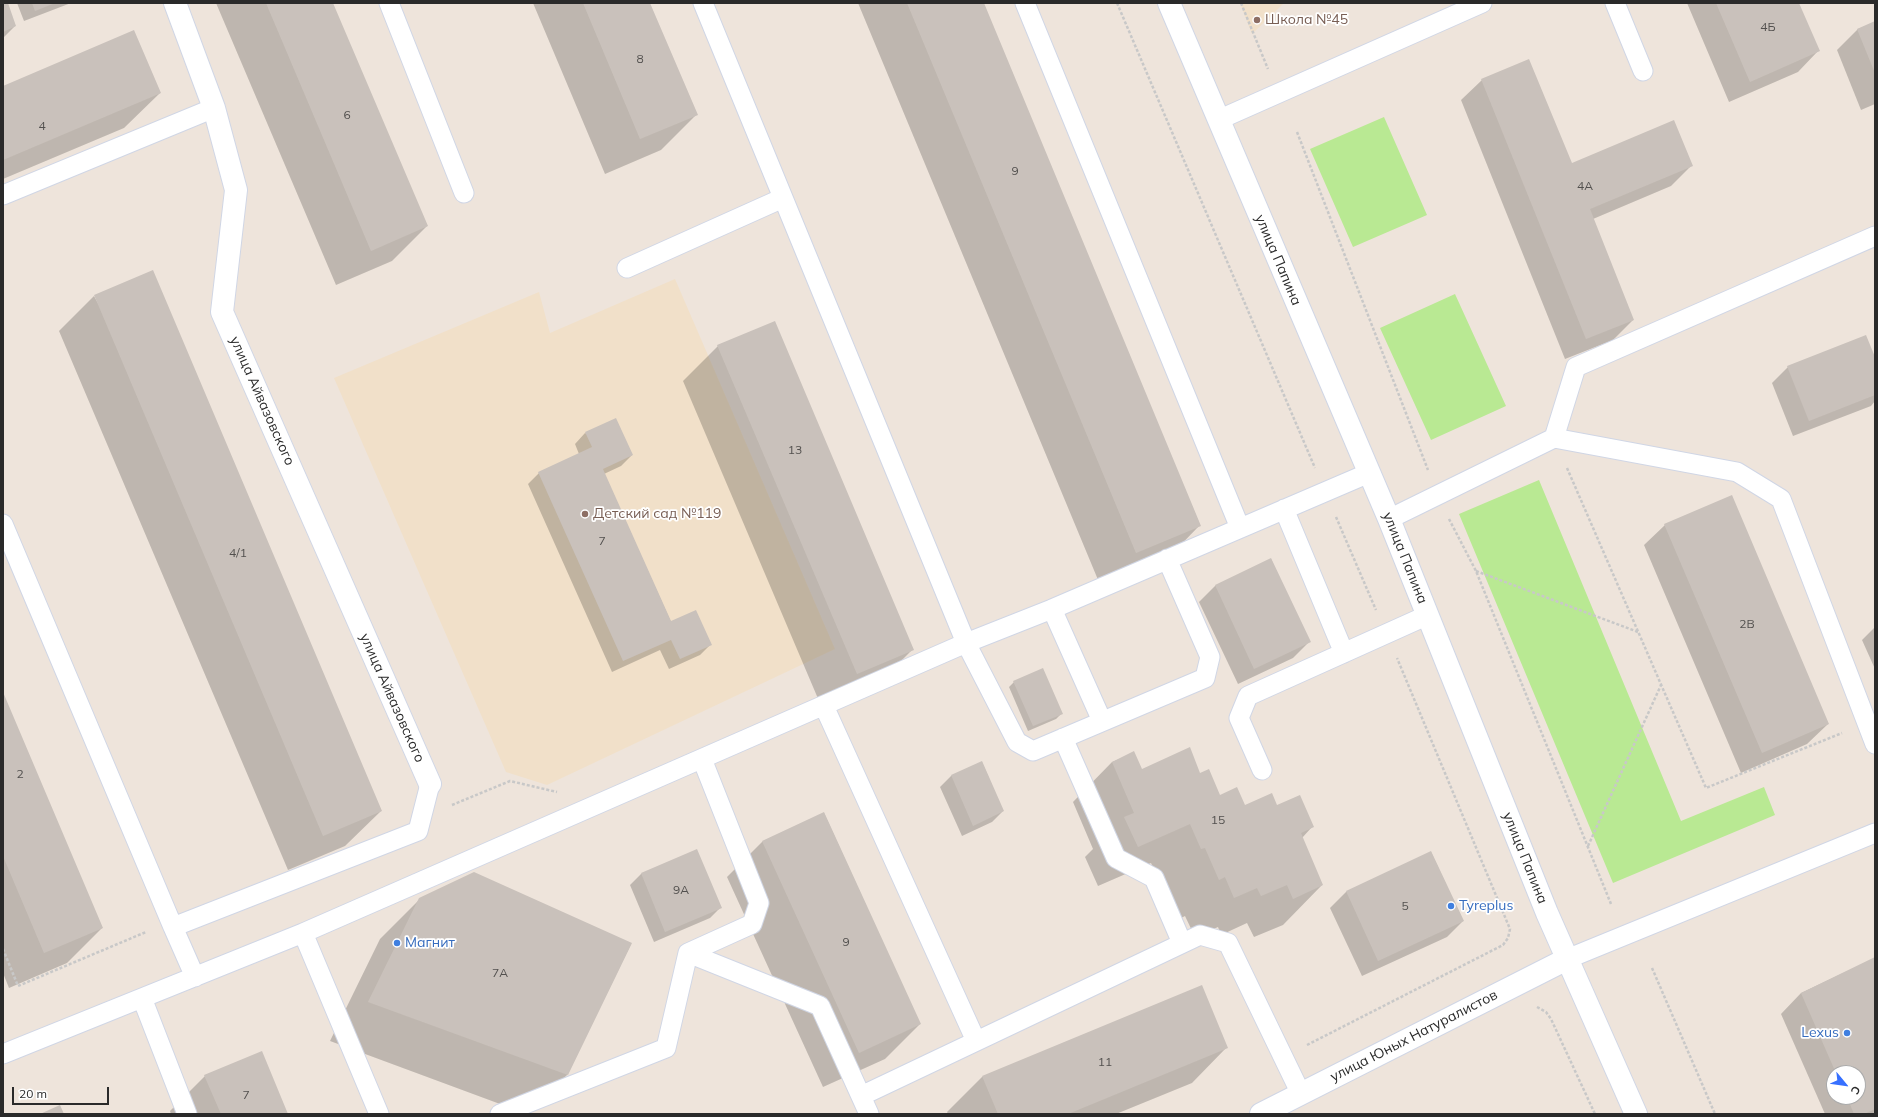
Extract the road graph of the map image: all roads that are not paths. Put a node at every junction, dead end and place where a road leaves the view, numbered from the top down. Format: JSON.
{"nodes":[{"id":1,"x":175,"y":3,"type":"edge"},
{"id":2,"x":389,"y":3,"type":"edge"},
{"id":3,"x":703,"y":3,"type":"edge"},
{"id":4,"x":1025,"y":3,"type":"edge"},
{"id":5,"x":1168,"y":3,"type":"edge"},
{"id":6,"x":1482,"y":3,"type":"edge"},
{"id":7,"x":1615,"y":3,"type":"edge"},
{"id":8,"x":1643,"y":71,"type":"dead end"},
{"id":9,"x":214,"y":108,"type":"junction"},
{"id":10,"x":1218,"y":120,"type":"junction"},
{"id":11,"x":464,"y":193,"type":"dead end"},
{"id":12,"x":3,"y":195,"type":"edge"},
{"id":13,"x":783,"y":198,"type":"junction"},
{"id":14,"x":1875,"y":236,"type":"edge"},
{"id":15,"x":627,"y":268,"type":"dead end"},
{"id":16,"x":1554,"y":438,"type":"junction"},
{"id":17,"x":1368,"y":473,"type":"junction"},
{"id":18,"x":1284,"y":509,"type":"junction"},
{"id":19,"x":1389,"y":518,"type":"junction"},
{"id":20,"x":3,"y":524,"type":"edge"},
{"id":21,"x":1240,"y":528,"type":"junction"},
{"id":22,"x":1167,"y":559,"type":"junction"},
{"id":23,"x":1052,"y":608,"type":"junction"},
{"id":24,"x":1428,"y":614,"type":"junction"},
{"id":25,"x":966,"y":643,"type":"junction"},
{"id":26,"x":1344,"y":653,"type":"junction"},
{"id":27,"x":824,"y":706,"type":"junction"},
{"id":28,"x":1102,"y":722,"type":"junction"},
{"id":29,"x":1063,"y":738,"type":"junction"},
{"id":30,"x":1875,"y":744,"type":"edge"},
{"id":31,"x":702,"y":759,"type":"junction"},
{"id":32,"x":1262,"y":770,"type":"dead end"},
{"id":33,"x":430,"y":784,"type":"joint"},
{"id":34,"x":1875,"y":833,"type":"edge"},
{"id":35,"x":173,"y":927,"type":"junction"},
{"id":36,"x":303,"y":933,"type":"junction"},
{"id":37,"x":1182,"y":943,"type":"junction"},
{"id":38,"x":688,"y":953,"type":"junction"},
{"id":39,"x":1567,"y":959,"type":"junction"},
{"id":40,"x":195,"y":977,"type":"junction"},
{"id":41,"x":142,"y":998,"type":"junction"},
{"id":42,"x":976,"y":1041,"type":"junction"},
{"id":43,"x":3,"y":1054,"type":"edge"},
{"id":44,"x":1301,"y":1094,"type":"junction"},
{"id":45,"x":861,"y":1096,"type":"junction"},
{"id":46,"x":187,"y":1114,"type":"edge"},
{"id":47,"x":379,"y":1114,"type":"edge"},
{"id":48,"x":500,"y":1114,"type":"edge"},
{"id":49,"x":869,"y":1114,"type":"edge"},
{"id":50,"x":1260,"y":1114,"type":"edge"},
{"id":51,"x":1636,"y":1114,"type":"edge"}],
"edges":[{"from":1,"to":9,"type":"street","name":"улица Айвазовского"},
{"from":2,"to":11,"type":"lane"},
{"from":3,"to":13,"type":"lane"},
{"from":4,"to":21,"type":"lane"},
{"from":5,"to":10,"type":"street","name":"улица Папина"},
{"from":6,"to":10,"type":"lane"},
{"from":7,"to":8,"type":"lane"},
{"from":9,"to":12,"type":"lane"},
{"from":9,"to":33,"type":"street","name":"улица Айвазовского"},
{"from":10,"to":17,"type":"street","name":"улица Папина"},
{"from":13,"to":15,"type":"lane"},
{"from":13,"to":25,"type":"lane"},
{"from":14,"to":16,"type":"lane"},
{"from":16,"to":19,"type":"lane"},
{"from":16,"to":30,"type":"lane"},
{"from":17,"to":18,"type":"lane"},
{"from":17,"to":19,"type":"street","name":"улица Папина"},
{"from":18,"to":21,"type":"lane"},
{"from":18,"to":26,"type":"lane"},
{"from":19,"to":24,"type":"street","name":"улица Папина"},
{"from":20,"to":35,"type":"lane"},
{"from":21,"to":22,"type":"lane"},
{"from":22,"to":23,"type":"lane"},
{"from":22,"to":28,"type":"lane"},
{"from":23,"to":25,"type":"lane"},
{"from":23,"to":28,"type":"lane"},
{"from":24,"to":26,"type":"lane"},
{"from":24,"to":39,"type":"street","name":"улица Папина"},
{"from":25,"to":27,"type":"lane"},
{"from":25,"to":29,"type":"lane"},
{"from":26,"to":32,"type":"lane"},
{"from":27,"to":31,"type":"lane"},
{"from":27,"to":42,"type":"lane"},
{"from":28,"to":29,"type":"lane"},
{"from":29,"to":37,"type":"lane"},
{"from":31,"to":36,"type":"lane"},
{"from":31,"to":38,"type":"lane"},
{"from":33,"to":35,"type":"lane"},
{"from":34,"to":39,"type":"lane"},
{"from":35,"to":40,"type":"lane"},
{"from":36,"to":40,"type":"lane"},
{"from":36,"to":47,"type":"lane"},
{"from":37,"to":42,"type":"lane"},
{"from":37,"to":44,"type":"lane"},
{"from":38,"to":45,"type":"lane"},
{"from":38,"to":48,"type":"lane"},
{"from":39,"to":44,"type":"street","name":"улица Юных Натуралистов"},
{"from":39,"to":51,"type":"street","name":"улица Папина"},
{"from":40,"to":41,"type":"lane"},
{"from":41,"to":43,"type":"lane"},
{"from":41,"to":46,"type":"lane"},
{"from":42,"to":45,"type":"lane"},
{"from":44,"to":50,"type":"street","name":"улица Юных Натуралистов"},
{"from":45,"to":49,"type":"lane"}]}
